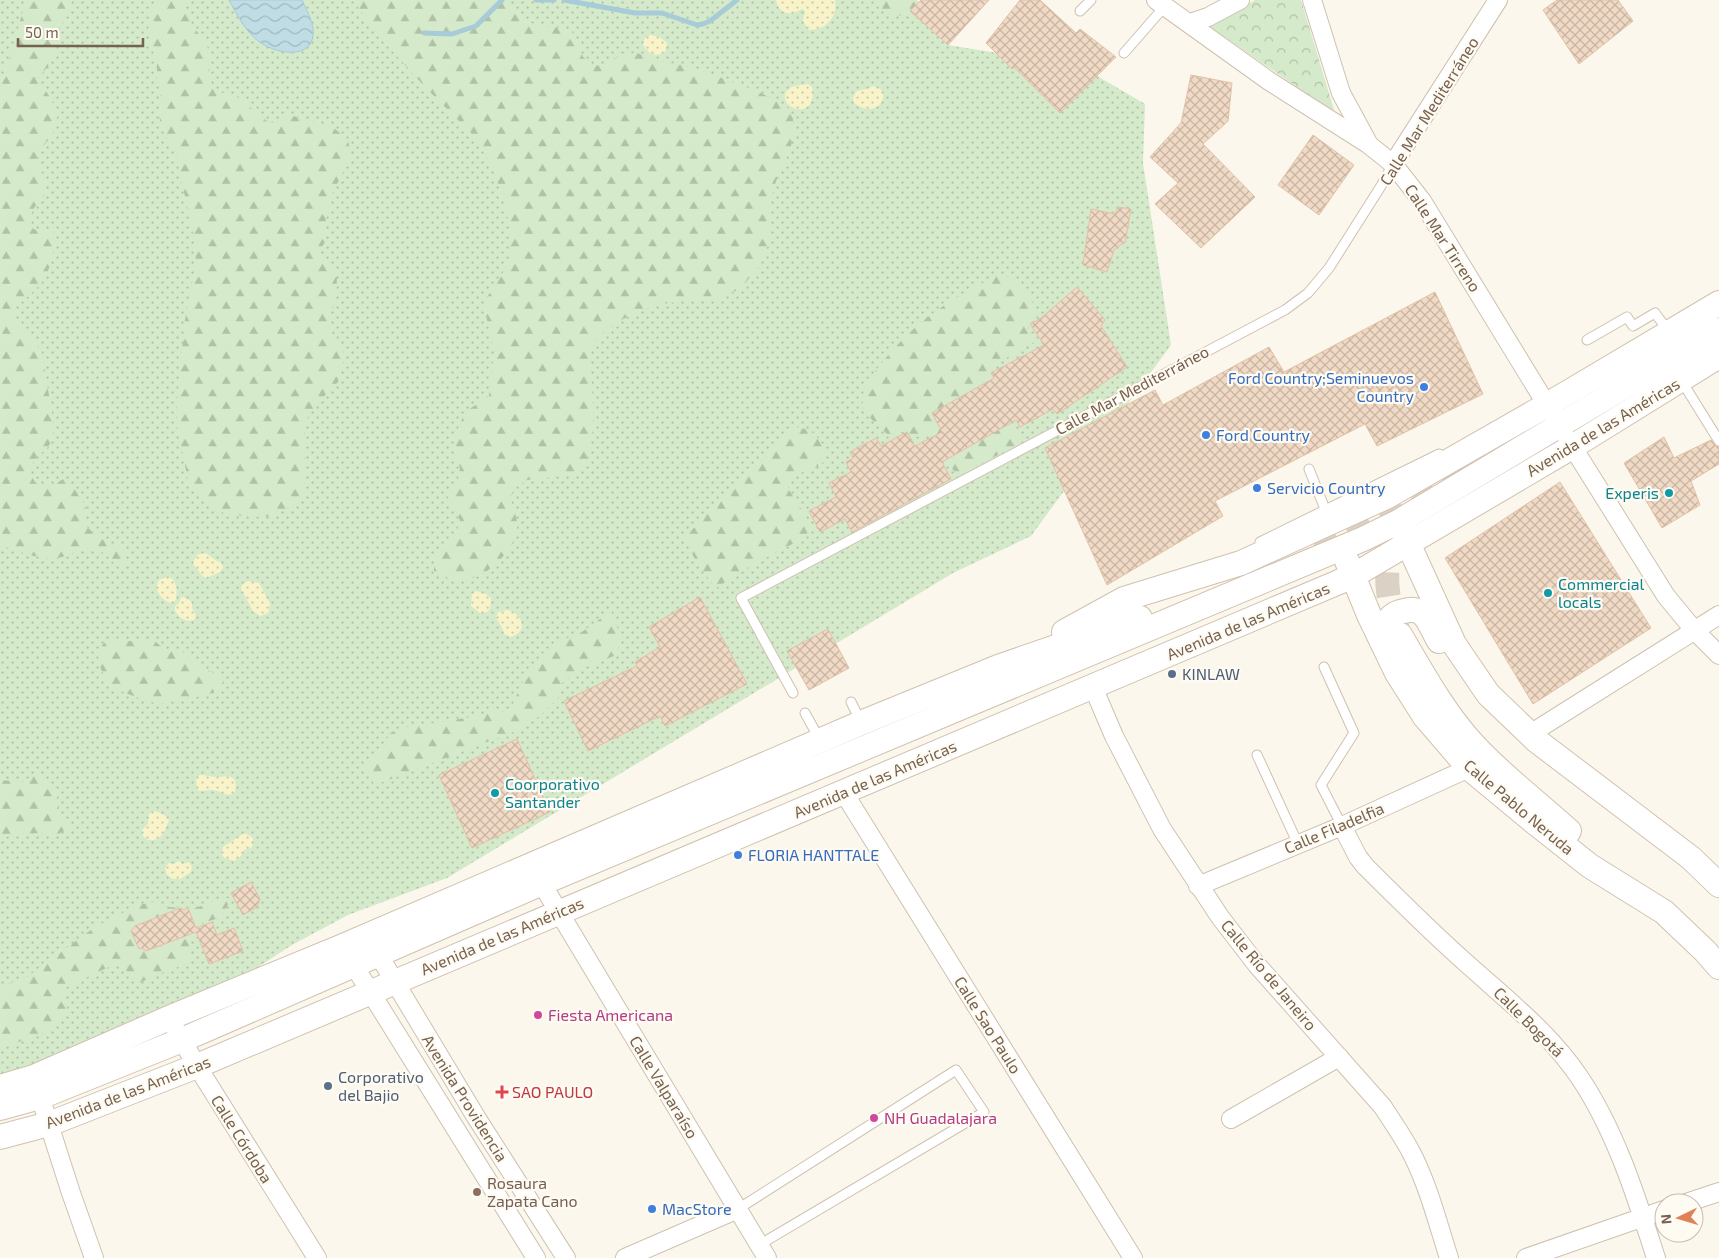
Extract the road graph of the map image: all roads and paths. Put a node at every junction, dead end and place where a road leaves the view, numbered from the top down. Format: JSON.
{"nodes":[{"id":1,"x":1091,"y":0,"type":"edge"},
{"id":2,"x":1240,"y":0,"type":"edge"},
{"id":3,"x":1312,"y":0,"type":"edge"},
{"id":4,"x":1498,"y":0,"type":"edge"},
{"id":5,"x":1160,"y":3,"type":"edge"},
{"id":6,"x":1080,"y":11,"type":"dead end"},
{"id":7,"x":1190,"y":23,"type":"junction"},
{"id":8,"x":1124,"y":53,"type":"dead end"},
{"id":9,"x":1368,"y":144,"type":"junction"},
{"id":10,"x":1393,"y":164,"type":"junction"},
{"id":11,"x":1718,"y":303,"type":"edge"},
{"id":12,"x":1719,"y":330,"type":"edge"},
{"id":13,"x":1670,"y":332,"type":"junction"},
{"id":14,"x":1586,"y":340,"type":"dead end"},
{"id":15,"x":1719,"y":356,"type":"edge"},
{"id":16,"x":1681,"y":380,"type":"junction"},
{"id":17,"x":1547,"y":405,"type":"junction"},
{"id":18,"x":1560,"y":426,"type":"junction"},
{"id":19,"x":1719,"y":441,"type":"edge"},
{"id":20,"x":1572,"y":447,"type":"junction"},
{"id":21,"x":1468,"y":450,"type":"junction"},
{"id":22,"x":1309,"y":469,"type":"dead end"},
{"id":23,"x":1386,"y":497,"type":"junction"},
{"id":24,"x":1328,"y":516,"type":"junction"},
{"id":25,"x":1398,"y":522,"type":"junction"},
{"id":26,"x":1408,"y":543,"type":"junction"},
{"id":27,"x":1315,"y":547,"type":"tunnel mouth"},
{"id":28,"x":1342,"y":548,"type":"junction"},
{"id":29,"x":1353,"y":575,"type":"junction"},
{"id":30,"x":1719,"y":615,"type":"edge"},
{"id":31,"x":1694,"y":630,"type":"junction"},
{"id":32,"x":1394,"y":644,"type":"junction"},
{"id":33,"x":1719,"y":655,"type":"edge"},
{"id":34,"x":998,"y":667,"type":"junction"},
{"id":35,"x":1324,"y":667,"type":"dead end"},
{"id":36,"x":1093,"y":687,"type":"junction"},
{"id":37,"x":794,"y":693,"type":"dead end"},
{"id":38,"x":1488,"y":694,"type":"junction"},
{"id":39,"x":805,"y":714,"type":"dead end"},
{"id":40,"x":1530,"y":734,"type":"junction"},
{"id":41,"x":820,"y":740,"type":"junction"},
{"id":42,"x":1257,"y":755,"type":"dead end"},
{"id":43,"x":1469,"y":768,"type":"junction"},
{"id":44,"x":844,"y":793,"type":"junction"},
{"id":45,"x":1342,"y":826,"type":"junction"},
{"id":46,"x":1298,"y":844,"type":"junction"},
{"id":47,"x":536,"y":874,"type":"junction"},
{"id":48,"x":1719,"y":885,"type":"edge"},
{"id":49,"x":1198,"y":886,"type":"junction"},
{"id":50,"x":558,"y":912,"type":"junction"},
{"id":51,"x":1664,"y":912,"type":"junction"},
{"id":52,"x":373,"y":945,"type":"junction"},
{"id":53,"x":348,"y":956,"type":"junction"},
{"id":54,"x":1719,"y":967,"type":"edge"},
{"id":55,"x":394,"y":982,"type":"junction"},
{"id":56,"x":370,"y":992,"type":"junction"},
{"id":57,"x":169,"y":1018,"type":"junction"},
{"id":58,"x":182,"y":1040,"type":"junction"},
{"id":59,"x":1339,"y":1057,"type":"junction"},
{"id":60,"x":197,"y":1066,"type":"junction"},
{"id":61,"x":0,"y":1087,"type":"edge"},
{"id":62,"x":37,"y":1087,"type":"junction"},
{"id":63,"x":0,"y":1108,"type":"edge"},
{"id":64,"x":1231,"y":1120,"type":"dead end"},
{"id":65,"x":49,"y":1124,"type":"junction"},
{"id":66,"x":0,"y":1137,"type":"edge"},
{"id":67,"x":1719,"y":1192,"type":"edge"},
{"id":68,"x":1704,"y":1197,"type":"edge"},
{"id":69,"x":738,"y":1209,"type":"junction"},
{"id":70,"x":1654,"y":1213,"type":"edge"},
{"id":71,"x":1643,"y":1217,"type":"junction"},
{"id":72,"x":763,"y":1252,"type":"edge"},
{"id":73,"x":94,"y":1258,"type":"edge"},
{"id":74,"x":317,"y":1258,"type":"edge"},
{"id":75,"x":536,"y":1258,"type":"edge"},
{"id":76,"x":566,"y":1258,"type":"edge"},
{"id":77,"x":625,"y":1258,"type":"edge"},
{"id":78,"x":1133,"y":1258,"type":"edge"},
{"id":79,"x":1449,"y":1258,"type":"edge"},
{"id":80,"x":1526,"y":1258,"type":"edge"},
{"id":81,"x":1656,"y":1258,"type":"edge"}],
"edges":[{"from":1,"to":6,"type":"lane"},
{"from":2,"to":7,"type":"street"},
{"from":3,"to":9,"type":"street"},
{"from":4,"to":10,"type":"street","name":"Calle Mar Mediterráneo"},
{"from":5,"to":7,"type":"street","name":"Calle Mar Tirreno"},
{"from":5,"to":8,"type":"lane"},
{"from":7,"to":9,"type":"street","name":"Calle Mar Tirreno"},
{"from":9,"to":10,"type":"street","name":"Calle Mar Tirreno"},
{"from":10,"to":17,"type":"street","name":"Calle Mar Tirreno"},
{"from":10,"to":37,"type":"lane","name":"Calle Mar Mediterráneo"},
{"from":11,"to":13,"type":"main road","name":"Avenida de las Américas"},
{"from":12,"to":18,"type":"main road","name":"Avenida de las Américas"},
{"from":13,"to":14,"type":"lane"},
{"from":13,"to":17,"type":"main road","name":"Avenida de las Américas"},
{"from":15,"to":16,"type":"main road","name":"Avenida de las Américas"},
{"from":16,"to":19,"type":"lane"},
{"from":16,"to":20,"type":"main road","name":"Avenida de las Américas"},
{"from":17,"to":18,"type":"street","name":"Calle Mar Tirreno"},
{"from":17,"to":21,"type":"main road","name":"Avenida de las Américas"},
{"from":18,"to":20,"type":"street","name":"Calle Mar Tirreno"},
{"from":18,"to":25,"type":"main road","name":"Avenida de las Américas"},
{"from":20,"to":26,"type":"main road","name":"Avenida de las Américas"},
{"from":20,"to":31,"type":"street","name":"Calle Mar Tirreno"},
{"from":21,"to":23,"type":"main road","name":"Avenida de las Américas"},
{"from":21,"to":24,"type":"lane"},
{"from":22,"to":24,"type":"lane"},
{"from":23,"to":24,"type":"main road","name":"Avenida de las Américas"},
{"from":23,"to":25,"type":"main road"},
{"from":24,"to":28,"type":"main road","name":"Calle Pablo Neruda"},
{"from":24,"to":34,"type":"main road","name":"Avenida de las Américas"},
{"from":25,"to":26,"type":"main road"},
{"from":25,"to":28,"type":"main road","name":"Avenida de las Américas"},
{"from":26,"to":29,"type":"main road","name":"Avenida de las Américas"},
{"from":26,"to":38,"type":"main road"},
{"from":27,"to":34,"type":"main road","name":"Avenida de las Américas"},
{"from":28,"to":29,"type":"main road","name":"Calle Pablo Neruda"},
{"from":28,"to":47,"type":"main road","name":"Avenida de las Américas"},
{"from":29,"to":32,"type":"main road","name":"Calle Pablo Neruda"},
{"from":29,"to":36,"type":"main road","name":"Avenida de las Américas"},
{"from":30,"to":31,"type":"street"},
{"from":31,"to":33,"type":"street","name":"Calle Mar Tirreno"},
{"from":31,"to":40,"type":"street"},
{"from":32,"to":38,"type":"main road"},
{"from":32,"to":43,"type":"main road","name":"Calle Pablo Neruda"},
{"from":32,"to":51,"type":"main road"},
{"from":34,"to":41,"type":"main road","name":"Avenida de las Américas"},
{"from":35,"to":45,"type":"lane"},
{"from":36,"to":44,"type":"main road","name":"Avenida de las Américas"},
{"from":36,"to":49,"type":"street","name":"Calle Río de Janeiro"},
{"from":38,"to":40,"type":"main road"},
{"from":39,"to":41,"type":"lane"},
{"from":40,"to":48,"type":"main road"},
{"from":41,"to":47,"type":"main road","name":"Avenida de las Américas"},
{"from":42,"to":46,"type":"lane"},
{"from":43,"to":45,"type":"street","name":"Calle Filadelfia"},
{"from":43,"to":51,"type":"main road","name":"Calle Pablo Neruda"},
{"from":44,"to":50,"type":"main road","name":"Avenida de las Américas"},
{"from":44,"to":78,"type":"street","name":"Calle Sao Paulo"},
{"from":45,"to":46,"type":"street","name":"Calle Filadelfia"},
{"from":45,"to":71,"type":"street","name":"Calle Bogotá"},
{"from":46,"to":49,"type":"street","name":"Calle Filadelfia"},
{"from":47,"to":50,"type":"street","name":"Calle Valparaíso"},
{"from":47,"to":52,"type":"main road","name":"Avenida de las Américas"},
{"from":49,"to":59,"type":"street","name":"Calle Río de Janeiro"},
{"from":50,"to":55,"type":"main road","name":"Avenida de las Américas"},
{"from":50,"to":69,"type":"street","name":"Calle Valparaíso"},
{"from":51,"to":54,"type":"main road","name":"Calle Pablo Neruda"},
{"from":52,"to":53,"type":"main road","name":"Avenida de las Américas"},
{"from":52,"to":55,"type":"street","name":"Avenida Providencia"},
{"from":53,"to":56,"type":"street","name":"Avenida Providencia"},
{"from":53,"to":57,"type":"main road","name":"Avenida de las Américas"},
{"from":53,"to":58,"type":"main road","name":"Avenida de las Américas"},
{"from":55,"to":56,"type":"main road","name":"Avenida de las Américas"},
{"from":55,"to":76,"type":"street","name":"Avenida Providencia"},
{"from":56,"to":60,"type":"main road","name":"Avenida de las Américas"},
{"from":56,"to":75,"type":"street","name":"Avenida Providencia"},
{"from":57,"to":58,"type":"street","name":"Calle Córdoba"},
{"from":57,"to":62,"type":"main road","name":"Avenida de las Américas"},
{"from":58,"to":60,"type":"street","name":"Calle Córdoba"},
{"from":58,"to":62,"type":"main road","name":"Avenida de las Américas"},
{"from":59,"to":64,"type":"street"},
{"from":59,"to":79,"type":"street","name":"Calle Río de Janeiro"},
{"from":60,"to":65,"type":"main road","name":"Avenida de las Américas"},
{"from":60,"to":74,"type":"street","name":"Calle Córdoba"},
{"from":61,"to":62,"type":"main road","name":"Avenida de las Américas"},
{"from":62,"to":63,"type":"main road","name":"Avenida de las Américas"},
{"from":62,"to":65,"type":"street"},
{"from":65,"to":66,"type":"main road","name":"Avenida de las Américas"},
{"from":65,"to":73,"type":"street"},
{"from":67,"to":68,"type":"street"},
{"from":69,"to":72,"type":"street","name":"Calle Valparaíso"},
{"from":69,"to":72,"type":"lane"},
{"from":69,"to":77,"type":"street"},
{"from":70,"to":71,"type":"street"},
{"from":71,"to":80,"type":"street"},
{"from":71,"to":81,"type":"street","name":"Calle Bogotá"}]}
